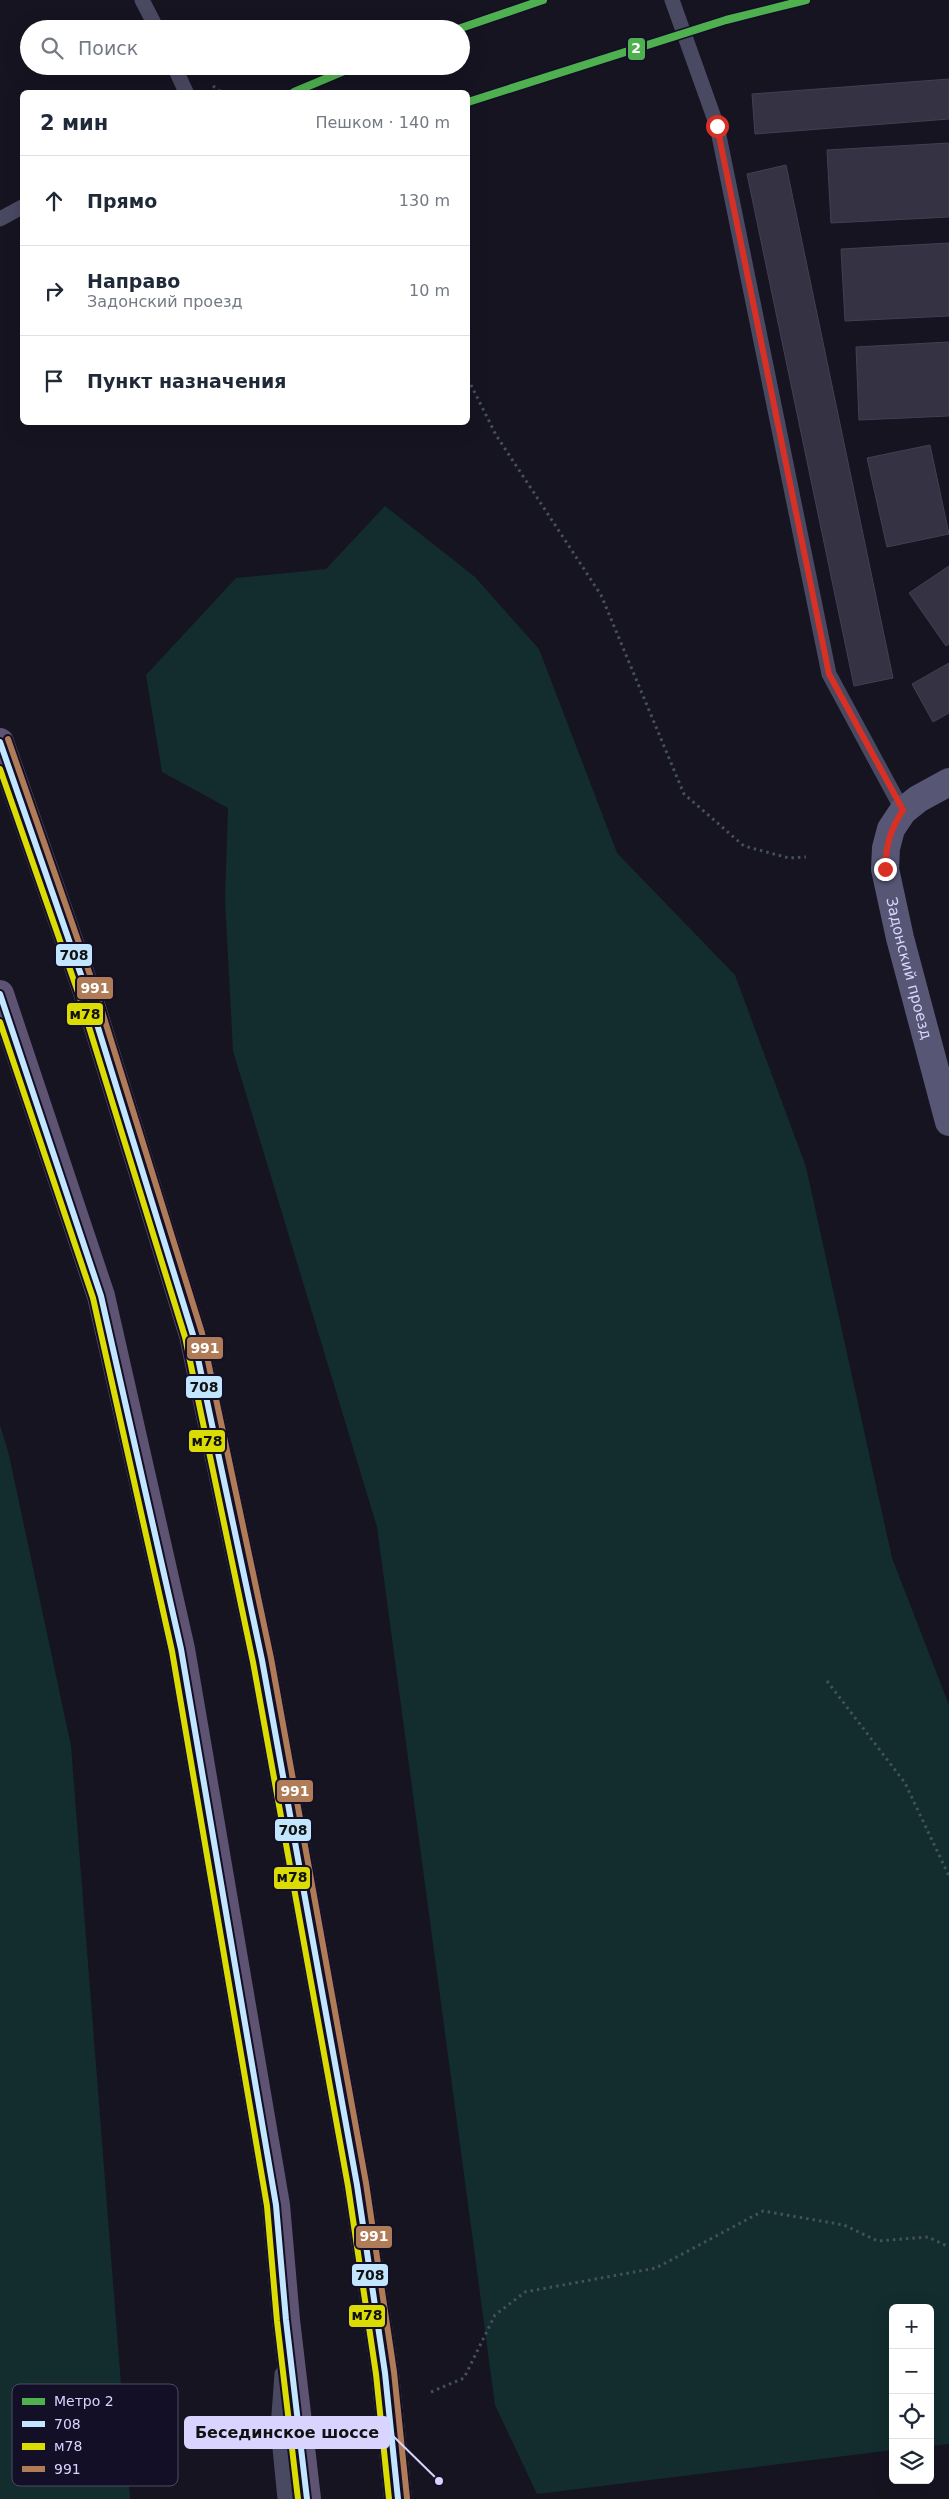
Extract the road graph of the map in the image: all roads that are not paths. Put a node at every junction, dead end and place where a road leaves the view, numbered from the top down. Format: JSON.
{"nodes":[{"id":1,"x":142,"y":0,"type":"edge"},
{"id":2,"x":672,"y":0,"type":"edge"},
{"id":3,"x":152,"y":20,"type":"edge"},
{"id":4,"x":178,"y":75,"type":"edge"},
{"id":5,"x":185,"y":90,"type":"edge"},
{"id":6,"x":20,"y":208,"type":"edge"},
{"id":7,"x":0,"y":219,"type":"edge"},
{"id":8,"x":0,"y":742,"type":"edge"},
{"id":9,"x":949,"y":782,"type":"edge"},
{"id":10,"x":903,"y":810,"type":"junction"},
{"id":11,"x":0,"y":994,"type":"edge"},
{"id":12,"x":949,"y":1122,"type":"edge"},
{"id":13,"x":286,"y":2320,"type":"junction"},
{"id":14,"x":285,"y":2499,"type":"edge"},
{"id":15,"x":307,"y":2499,"type":"edge"},
{"id":16,"x":398,"y":2499,"type":"edge"}],
"edges":[{"from":1,"to":3,"type":"lane"},
{"from":2,"to":10,"type":"lane"},
{"from":4,"to":5,"type":"lane"},
{"from":6,"to":7,"type":"lane"},
{"from":8,"to":16,"type":"main road"},
{"from":9,"to":10,"type":"street","name":"Задонский проезд"},
{"from":10,"to":12,"type":"street","name":"Задонский проезд"},
{"from":11,"to":13,"type":"main road"},
{"from":13,"to":14,"type":"lane"},
{"from":13,"to":15,"type":"main road"}]}
